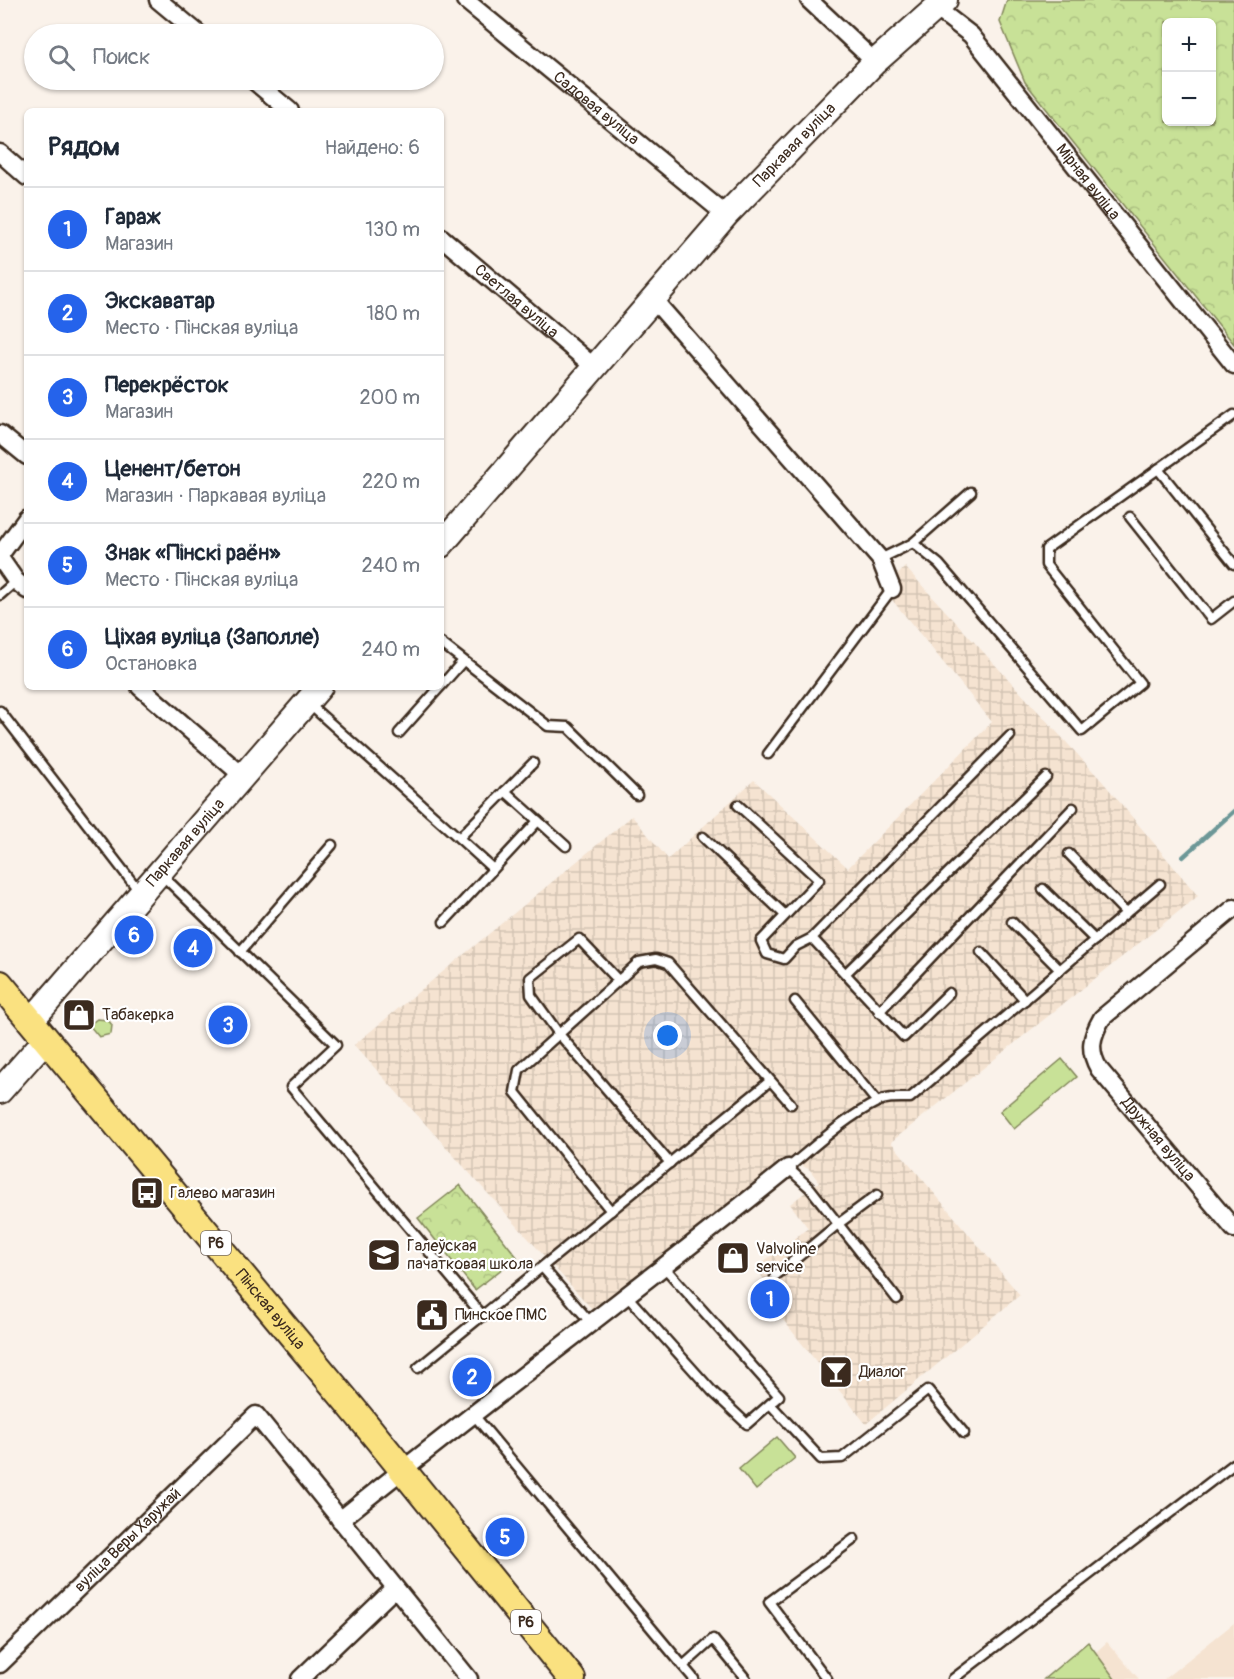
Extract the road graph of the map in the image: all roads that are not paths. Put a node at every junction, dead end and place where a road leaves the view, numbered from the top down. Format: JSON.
{"nodes":[{"id":1,"x":158,"y":0,"type":"edge"},
{"id":2,"x":465,"y":0,"type":"edge"},
{"id":3,"x":809,"y":0,"type":"edge"},
{"id":4,"x":941,"y":4,"type":"edge"},
{"id":5,"x":187,"y":24,"type":"edge"},
{"id":6,"x":875,"y":62,"type":"junction"},
{"id":7,"x":265,"y":90,"type":"edge"},
{"id":8,"x":287,"y":108,"type":"edge"},
{"id":9,"x":0,"y":153,"type":"edge"},
{"id":10,"x":24,"y":174,"type":"edge"},
{"id":11,"x":726,"y":215,"type":"junction"},
{"id":12,"x":444,"y":240,"type":"edge"},
{"id":13,"x":652,"y":299,"type":"junction"},
{"id":14,"x":1234,"y":365,"type":"edge"},
{"id":15,"x":593,"y":366,"type":"junction"},
{"id":16,"x":1234,"y":416,"type":"edge"},
{"id":17,"x":0,"y":434,"type":"edge"},
{"id":18,"x":24,"y":454,"type":"edge"},
{"id":19,"x":1158,"y":469,"type":"junction"},
{"id":20,"x":971,"y":492,"type":"dead end"},
{"id":21,"x":1130,"y":517,"type":"dead end"},
{"id":22,"x":24,"y":522,"type":"edge"},
{"id":23,"x":444,"y":541,"type":"edge"},
{"id":24,"x":913,"y":543,"type":"junction"},
{"id":25,"x":0,"y":556,"type":"edge"},
{"id":26,"x":880,"y":559,"type":"junction"},
{"id":27,"x":1234,"y":564,"type":"edge"},
{"id":28,"x":22,"y":586,"type":"edge"},
{"id":29,"x":892,"y":589,"type":"joint"},
{"id":30,"x":0,"y":595,"type":"edge"},
{"id":31,"x":1234,"y":602,"type":"edge"},
{"id":32,"x":444,"y":645,"type":"edge"},
{"id":33,"x":463,"y":661,"type":"junction"},
{"id":34,"x":444,"y":683,"type":"edge"},
{"id":35,"x":143,"y":690,"type":"edge"},
{"id":36,"x":437,"y":690,"type":"edge"},
{"id":37,"x":311,"y":693,"type":"edge"},
{"id":38,"x":0,"y":711,"type":"edge"},
{"id":39,"x":399,"y":733,"type":"dead end"},
{"id":40,"x":1010,"y":736,"type":"dead end"},
{"id":41,"x":768,"y":754,"type":"dead end"},
{"id":42,"x":533,"y":763,"type":"dead end"},
{"id":43,"x":243,"y":776,"type":"junction"},
{"id":44,"x":1046,"y":777,"type":"dead end"},
{"id":45,"x":506,"y":791,"type":"junction"},
{"id":46,"x":637,"y":795,"type":"dead end"},
{"id":47,"x":738,"y":805,"type":"dead end"},
{"id":48,"x":1073,"y":808,"type":"dead end"},
{"id":49,"x":538,"y":820,"type":"junction"},
{"id":50,"x":703,"y":837,"type":"dead end"},
{"id":51,"x":459,"y":838,"type":"junction"},
{"id":52,"x":332,"y":845,"type":"dead end"},
{"id":53,"x":566,"y":846,"type":"dead end"},
{"id":54,"x":1069,"y":854,"type":"dead end"},
{"id":55,"x":493,"y":869,"type":"junction"},
{"id":56,"x":159,"y":873,"type":"junction"},
{"id":57,"x":1160,"y":884,"type":"dead end"},
{"id":58,"x":1043,"y":889,"type":"dead end"},
{"id":59,"x":141,"y":894,"type":"junction"},
{"id":60,"x":1234,"y":908,"type":"edge"},
{"id":61,"x":1126,"y":913,"type":"junction"},
{"id":62,"x":785,"y":915,"type":"junction"},
{"id":63,"x":444,"y":922,"type":"dead end"},
{"id":64,"x":1012,"y":922,"type":"dead end"},
{"id":65,"x":812,"y":938,"type":"junction"},
{"id":66,"x":1095,"y":940,"type":"junction"},
{"id":67,"x":240,"y":952,"type":"junction"},
{"id":68,"x":981,"y":952,"type":"dead end"},
{"id":69,"x":1060,"y":970,"type":"junction"},
{"id":70,"x":846,"y":973,"type":"junction"},
{"id":71,"x":618,"y":980,"type":"junction"},
{"id":72,"x":0,"y":984,"type":"edge"},
{"id":73,"x":949,"y":993,"type":"dead end"},
{"id":74,"x":1025,"y":1000,"type":"junction"},
{"id":75,"x":795,"y":1002,"type":"dead end"},
{"id":76,"x":879,"y":1011,"type":"junction"},
{"id":77,"x":38,"y":1030,"type":"junction"},
{"id":78,"x":559,"y":1034,"type":"junction"},
{"id":79,"x":771,"y":1081,"type":"junction"},
{"id":80,"x":0,"y":1091,"type":"edge"},
{"id":81,"x":877,"y":1102,"type":"junction"},
{"id":82,"x":791,"y":1104,"type":"dead end"},
{"id":83,"x":670,"y":1163,"type":"junction"},
{"id":84,"x":788,"y":1168,"type":"junction"},
{"id":85,"x":877,"y":1195,"type":"dead end"},
{"id":86,"x":611,"y":1211,"type":"junction"},
{"id":87,"x":838,"y":1224,"type":"junction"},
{"id":88,"x":1234,"y":1229,"type":"edge"},
{"id":89,"x":543,"y":1268,"type":"junction"},
{"id":90,"x":665,"y":1268,"type":"junction"},
{"id":91,"x":775,"y":1276,"type":"dead end"},
{"id":92,"x":627,"y":1296,"type":"junction"},
{"id":93,"x":897,"y":1299,"type":"dead end"},
{"id":94,"x":483,"y":1316,"type":"junction"},
{"id":95,"x":591,"y":1323,"type":"junction"},
{"id":96,"x":418,"y":1368,"type":"dead end"},
{"id":97,"x":770,"y":1404,"type":"junction"},
{"id":98,"x":473,"y":1414,"type":"junction"},
{"id":99,"x":964,"y":1433,"type":"dead end"},
{"id":100,"x":1234,"y":1464,"type":"edge"},
{"id":101,"x":402,"y":1469,"type":"junction"},
{"id":102,"x":340,"y":1520,"type":"junction"},
{"id":103,"x":854,"y":1539,"type":"dead end"},
{"id":104,"x":395,"y":1588,"type":"junction"},
{"id":105,"x":0,"y":1664,"type":"edge"},
{"id":106,"x":683,"y":1666,"type":"junction"},
{"id":107,"x":300,"y":1679,"type":"edge"},
{"id":108,"x":469,"y":1679,"type":"edge"},
{"id":109,"x":572,"y":1679,"type":"edge"},
{"id":110,"x":694,"y":1679,"type":"edge"},
{"id":111,"x":746,"y":1679,"type":"edge"},
{"id":112,"x":827,"y":1679,"type":"edge"},
{"id":113,"x":953,"y":1679,"type":"edge"}],
"edges":[{"from":1,"to":5,"type":"street"},
{"from":2,"to":11,"type":"street","name":"Садовая вуліца"},
{"from":3,"to":6,"type":"street"},
{"from":4,"to":6,"type":"street","name":"Паркавая вуліца"},
{"from":4,"to":14,"type":"street","name":"Мірная вуліца"},
{"from":6,"to":11,"type":"street","name":"Паркавая вуліца"},
{"from":7,"to":8,"type":"street"},
{"from":9,"to":10,"type":"street"},
{"from":11,"to":13,"type":"street","name":"Паркавая вуліца"},
{"from":12,"to":15,"type":"street","name":"Светлая вуліца"},
{"from":13,"to":15,"type":"street","name":"Паркавая вуліца"},
{"from":13,"to":26,"type":"street"},
{"from":15,"to":23,"type":"street","name":"Паркавая вуліца"},
{"from":16,"to":19,"type":"lane"},
{"from":17,"to":18,"type":"street"},
{"from":19,"to":24,"type":"lane"},
{"from":19,"to":27,"type":"lane"},
{"from":20,"to":24,"type":"lane"},
{"from":21,"to":31,"type":"lane"},
{"from":22,"to":25,"type":"street"},
{"from":24,"to":26,"type":"lane"},
{"from":25,"to":28,"type":"street"},
{"from":26,"to":29,"type":"street"},
{"from":28,"to":30,"type":"lane"},
{"from":29,"to":41,"type":"lane"},
{"from":32,"to":33,"type":"lane"},
{"from":33,"to":34,"type":"lane"},
{"from":33,"to":46,"type":"lane"},
{"from":35,"to":43,"type":"street"},
{"from":36,"to":39,"type":"lane"},
{"from":37,"to":43,"type":"street","name":"Паркавая вуліца"},
{"from":37,"to":51,"type":"lane"},
{"from":38,"to":59,"type":"lane"},
{"from":40,"to":65,"type":"lane"},
{"from":42,"to":45,"type":"lane"},
{"from":43,"to":56,"type":"street","name":"Паркавая вуліца"},
{"from":44,"to":70,"type":"lane"},
{"from":45,"to":49,"type":"lane"},
{"from":45,"to":51,"type":"lane"},
{"from":47,"to":62,"type":"lane"},
{"from":48,"to":76,"type":"lane"},
{"from":49,"to":53,"type":"lane"},
{"from":49,"to":55,"type":"lane"},
{"from":50,"to":62,"type":"lane"},
{"from":51,"to":55,"type":"lane"},
{"from":52,"to":67,"type":"lane"},
{"from":54,"to":61,"type":"lane"},
{"from":55,"to":63,"type":"lane"},
{"from":56,"to":59,"type":"street","name":"Паркавая вуліца"},
{"from":56,"to":67,"type":"lane"},
{"from":57,"to":61,"type":"lane"},
{"from":58,"to":66,"type":"lane"},
{"from":59,"to":77,"type":"street","name":"Паркавая вуліца"},
{"from":60,"to":88,"type":"street","name":"Дружная вуліца"},
{"from":61,"to":66,"type":"lane"},
{"from":62,"to":65,"type":"lane"},
{"from":64,"to":69,"type":"lane"},
{"from":65,"to":70,"type":"lane"},
{"from":66,"to":69,"type":"lane"},
{"from":67,"to":94,"type":"lane"},
{"from":68,"to":74,"type":"lane"},
{"from":69,"to":74,"type":"lane"},
{"from":70,"to":76,"type":"lane"},
{"from":71,"to":78,"type":"lane"},
{"from":71,"to":78,"type":"lane"},
{"from":71,"to":79,"type":"lane"},
{"from":72,"to":77,"type":"main road","name":"Пінская вуліца","number":"Р6"},
{"from":73,"to":76,"type":"lane"},
{"from":74,"to":81,"type":"lane"},
{"from":75,"to":81,"type":"lane"},
{"from":77,"to":80,"type":"street","name":"Паркавая вуліца"},
{"from":77,"to":101,"type":"main road","name":"Пінская вуліца","number":"Р6"},
{"from":78,"to":83,"type":"lane"},
{"from":78,"to":86,"type":"lane"},
{"from":79,"to":82,"type":"lane"},
{"from":79,"to":83,"type":"lane"},
{"from":81,"to":84,"type":"lane"},
{"from":83,"to":86,"type":"lane"},
{"from":84,"to":87,"type":"lane"},
{"from":84,"to":90,"type":"street"},
{"from":85,"to":87,"type":"lane"},
{"from":86,"to":89,"type":"lane"},
{"from":87,"to":91,"type":"lane"},
{"from":87,"to":93,"type":"lane"},
{"from":89,"to":94,"type":"lane"},
{"from":89,"to":95,"type":"lane"},
{"from":90,"to":92,"type":"street"},
{"from":90,"to":97,"type":"lane"},
{"from":92,"to":95,"type":"street"},
{"from":92,"to":97,"type":"lane"},
{"from":94,"to":96,"type":"lane"},
{"from":95,"to":98,"type":"street"},
{"from":97,"to":99,"type":"lane"},
{"from":98,"to":101,"type":"street"},
{"from":98,"to":106,"type":"lane"},
{"from":100,"to":113,"type":"lane"},
{"from":101,"to":102,"type":"street"},
{"from":101,"to":109,"type":"main road","name":"Пінская вуліца","number":"Р6"},
{"from":102,"to":104,"type":"street"},
{"from":102,"to":105,"type":"street","name":"вуліца Веры Харужай"},
{"from":103,"to":112,"type":"lane"},
{"from":104,"to":107,"type":"street"},
{"from":104,"to":108,"type":"street"},
{"from":106,"to":110,"type":"lane"},
{"from":106,"to":111,"type":"lane"}]}
